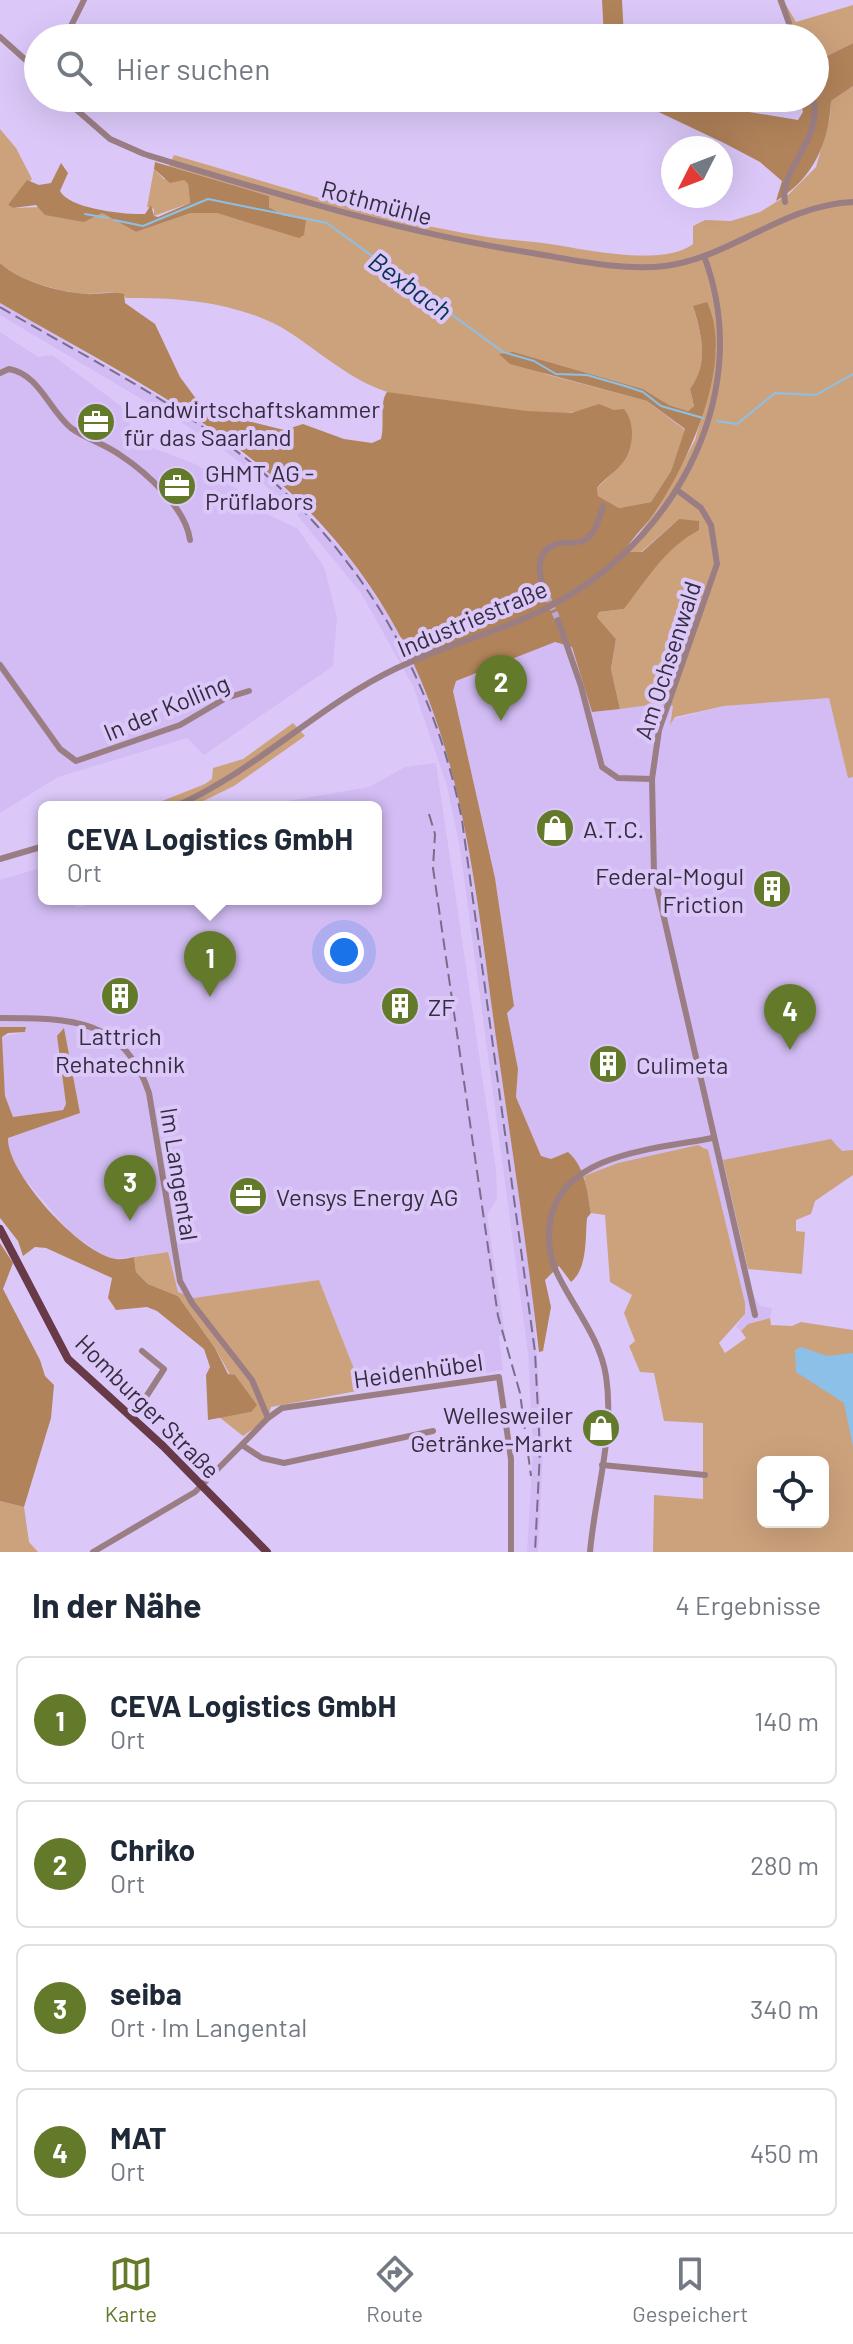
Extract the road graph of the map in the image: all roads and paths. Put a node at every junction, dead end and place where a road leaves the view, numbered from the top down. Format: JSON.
{"nodes":[{"id":1,"x":84,"y":0,"type":"edge"},
{"id":2,"x":781,"y":0,"type":"edge"},
{"id":3,"x":72,"y":24,"type":"edge"},
{"id":4,"x":789,"y":24,"type":"edge"},
{"id":5,"x":0,"y":37,"type":"edge"},
{"id":6,"x":24,"y":58,"type":"edge"},
{"id":7,"x":77,"y":112,"type":"edge"},
{"id":8,"x":814,"y":112,"type":"edge"},
{"id":9,"x":785,"y":202,"type":"dead end"},
{"id":10,"x":853,"y":202,"type":"edge"},
{"id":11,"x":704,"y":256,"type":"junction"},
{"id":12,"x":0,"y":373,"type":"edge"},
{"id":13,"x":677,"y":490,"type":"junction"},
{"id":14,"x":603,"y":506,"type":"dead end"},
{"id":15,"x":190,"y":540,"type":"dead end"},
{"id":16,"x":547,"y":596,"type":"tunnel mouth"},
{"id":17,"x":558,"y":620,"type":"tunnel mouth"},
{"id":18,"x":0,"y":665,"type":"edge"},
{"id":19,"x":249,"y":691,"type":"dead end"},
{"id":20,"x":652,"y":779,"type":"junction"},
{"id":21,"x":186,"y":801,"type":"edge"},
{"id":22,"x":38,"y":848,"type":"edge"},
{"id":23,"x":0,"y":859,"type":"edge"},
{"id":24,"x":0,"y":1018,"type":"edge"},
{"id":25,"x":712,"y":1138,"type":"junction"},
{"id":26,"x":0,"y":1229,"type":"edge"},
{"id":27,"x":755,"y":1315,"type":"dead end"},
{"id":28,"x":142,"y":1351,"type":"dead end"},
{"id":29,"x":133,"y":1417,"type":"junction"},
{"id":30,"x":268,"y":1418,"type":"junction"},
{"id":31,"x":433,"y":1431,"type":"dead end"},
{"id":32,"x":242,"y":1445,"type":"junction"},
{"id":33,"x":602,"y":1465,"type":"junction"},
{"id":34,"x":705,"y":1475,"type":"dead end"},
{"id":35,"x":201,"y":1488,"type":"junction"},
{"id":36,"x":93,"y":1552,"type":"edge"},
{"id":37,"x":267,"y":1552,"type":"edge"},
{"id":38,"x":511,"y":1552,"type":"edge"},
{"id":39,"x":590,"y":1552,"type":"edge"}],
"edges":[{"from":1,"to":3,"type":"street"},
{"from":2,"to":4,"type":"street"},
{"from":5,"to":6,"type":"street"},
{"from":7,"to":11,"type":"street","name":"Rothmühle"},
{"from":8,"to":9,"type":"street"},
{"from":10,"to":11,"type":"street","name":"Rothmühle"},
{"from":11,"to":13,"type":"street","name":"Industriestraße"},
{"from":12,"to":15,"type":"street"},
{"from":13,"to":20,"type":"street","name":"Am Ochsenwald"},
{"from":13,"to":21,"type":"street","name":"Industriestraße","bridge":true},
{"from":14,"to":16,"type":"street"},
{"from":17,"to":20,"type":"street"},
{"from":18,"to":19,"type":"street","name":"In der Kolling"},
{"from":20,"to":25,"type":"street","name":"Am Ochsenwald"},
{"from":22,"to":23,"type":"street"},
{"from":24,"to":30,"type":"street","name":"Im Langental"},
{"from":25,"to":27,"type":"street","name":"Am Ochsenwald"},
{"from":25,"to":33,"type":"street"},
{"from":26,"to":29,"type":"main road","name":"Homburger Straße"},
{"from":28,"to":29,"type":"street"},
{"from":29,"to":35,"type":"main road","name":"Homburger Straße"},
{"from":30,"to":32,"type":"street","name":"Heidenhübel"},
{"from":30,"to":38,"type":"street","name":"Heidenhübel"},
{"from":31,"to":32,"type":"street"},
{"from":32,"to":35,"type":"street","name":"Heidenhübel"},
{"from":33,"to":34,"type":"street"},
{"from":33,"to":39,"type":"street"},
{"from":35,"to":36,"type":"street","name":"Heidenhübel"},
{"from":35,"to":37,"type":"main road","name":"Homburger Straße"}]}
